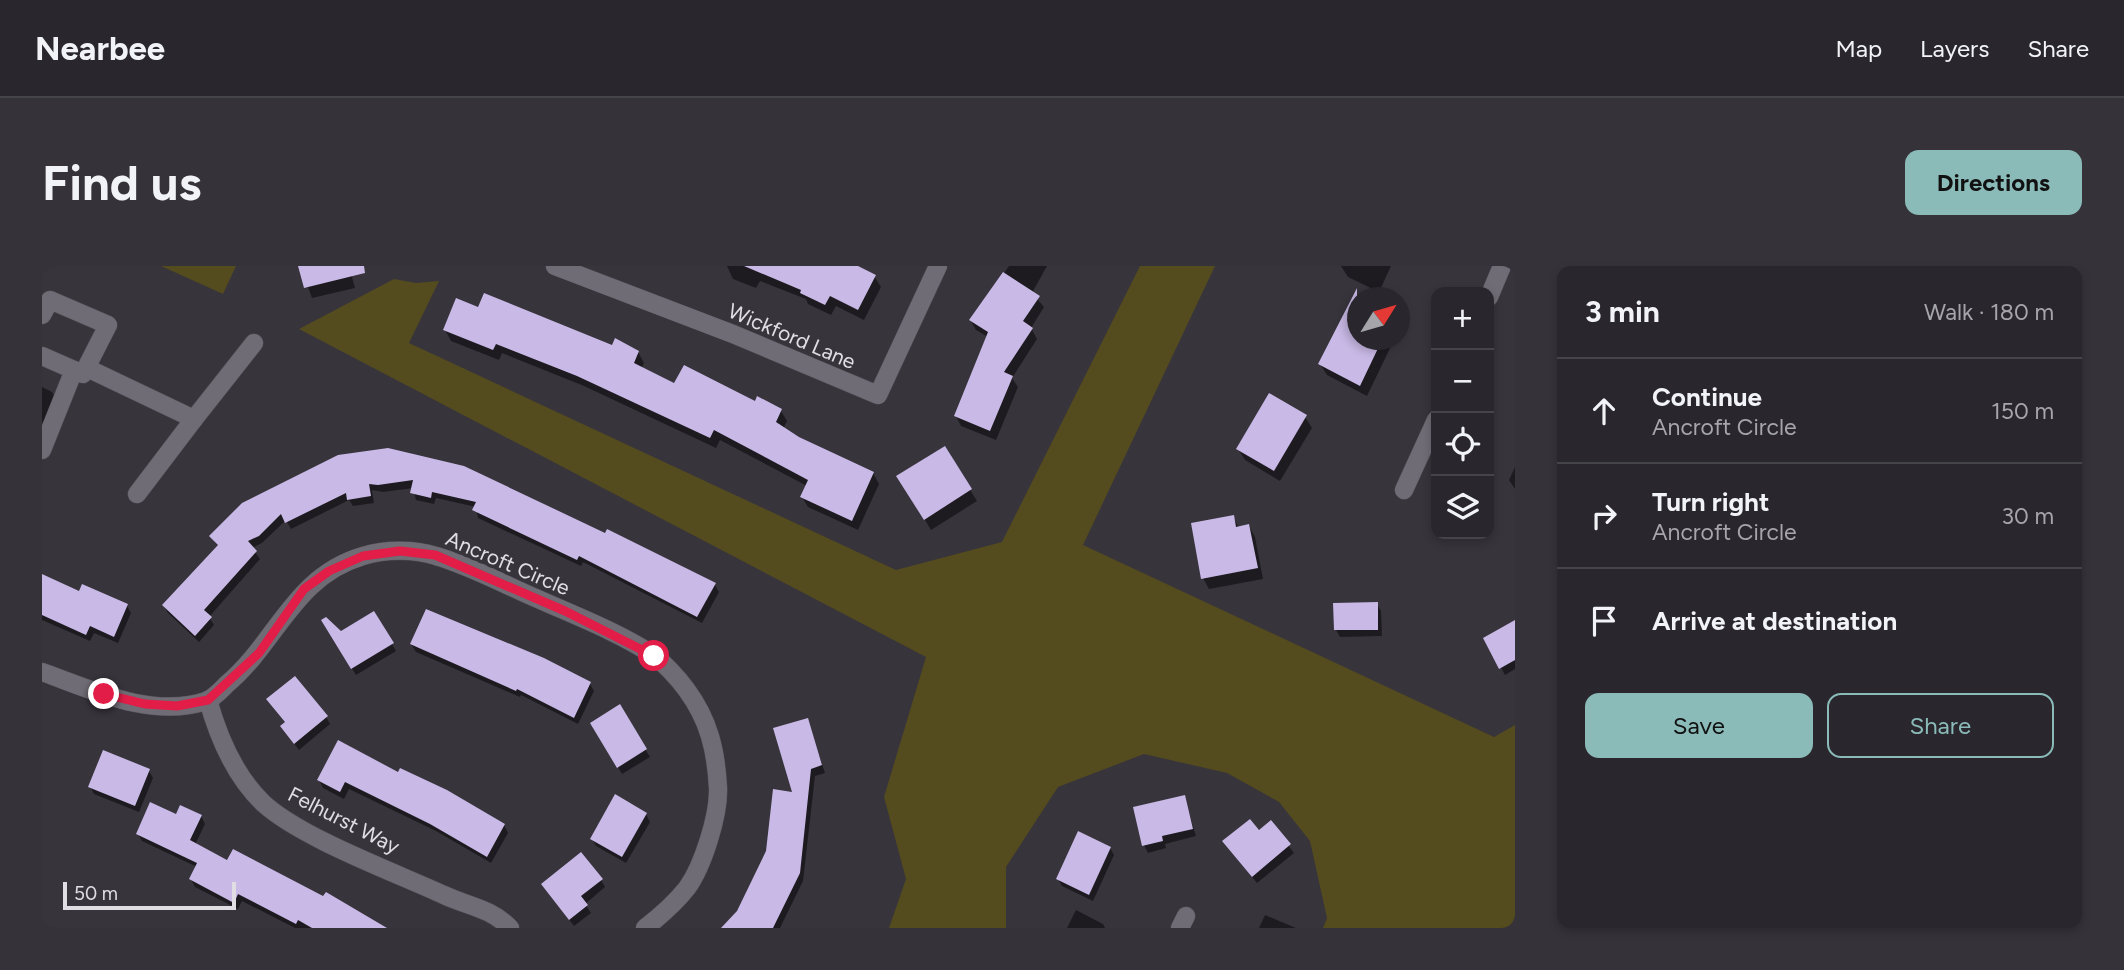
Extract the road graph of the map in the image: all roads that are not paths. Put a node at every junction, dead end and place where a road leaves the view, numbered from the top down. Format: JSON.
{"nodes":[{"id":1,"x":555,"y":266,"type":"edge"},
{"id":2,"x":938,"y":266,"type":"edge"},
{"id":3,"x":1502,"y":266,"type":"edge"},
{"id":4,"x":1493,"y":287,"type":"edge"},
{"id":5,"x":42,"y":315,"type":"edge"},
{"id":6,"x":254,"y":344,"type":"dead end"},
{"id":7,"x":42,"y":356,"type":"edge"},
{"id":8,"x":80,"y":369,"type":"junction"},
{"id":9,"x":194,"y":419,"type":"junction"},
{"id":10,"x":1431,"y":431,"type":"edge"},
{"id":11,"x":42,"y":450,"type":"edge"},
{"id":12,"x":1404,"y":490,"type":"dead end"},
{"id":13,"x":137,"y":494,"type":"dead end"},
{"id":14,"x":42,"y":672,"type":"edge"},
{"id":15,"x":208,"y":700,"type":"junction"},
{"id":16,"x":510,"y":928,"type":"edge"},
{"id":17,"x":645,"y":928,"type":"edge"}],
"edges":[{"from":1,"to":2,"type":"street","name":"Wickford Lane"},
{"from":3,"to":4,"type":"street"},
{"from":5,"to":8,"type":"street"},
{"from":6,"to":9,"type":"street"},
{"from":7,"to":8,"type":"street"},
{"from":8,"to":9,"type":"street"},
{"from":8,"to":11,"type":"street"},
{"from":9,"to":13,"type":"street"},
{"from":10,"to":12,"type":"street"},
{"from":14,"to":15,"type":"street"},
{"from":15,"to":16,"type":"street","name":"Felhurst Way"},
{"from":15,"to":17,"type":"street","name":"Ancroft Circle"}]}
